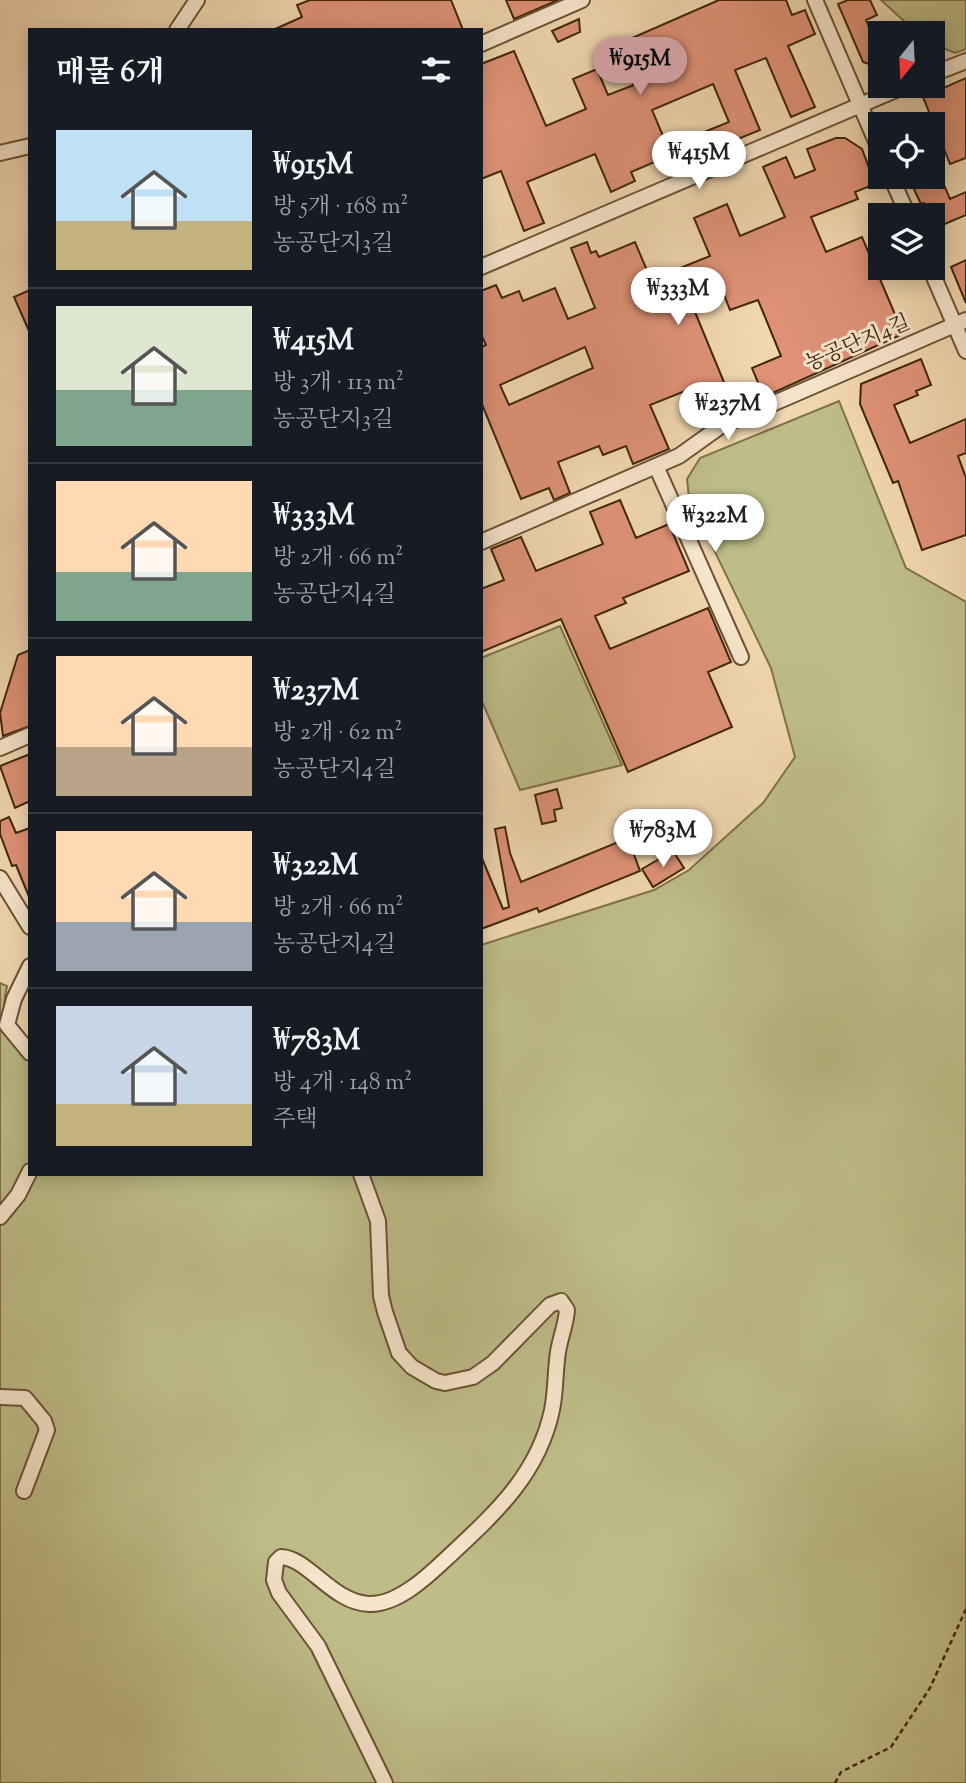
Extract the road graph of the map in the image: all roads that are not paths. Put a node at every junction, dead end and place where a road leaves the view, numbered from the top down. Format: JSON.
{"nodes":[{"id":1,"x":197,"y":0,"type":"edge"},
{"id":2,"x":582,"y":0,"type":"edge"},
{"id":3,"x":815,"y":0,"type":"edge"},
{"id":4,"x":178,"y":28,"type":"edge"},
{"id":5,"x":483,"y":43,"type":"edge"},
{"id":6,"x":966,"y":61,"type":"edge"},
{"id":7,"x":945,"y":69,"type":"edge"},
{"id":8,"x":875,"y":98,"type":"edge"},
{"id":9,"x":860,"y":104,"type":"junction"},
{"id":10,"x":868,"y":123,"type":"edge"},
{"id":11,"x":28,"y":146,"type":"edge"},
{"id":12,"x":0,"y":153,"type":"edge"},
{"id":13,"x":483,"y":266,"type":"edge"},
{"id":14,"x":937,"y":280,"type":"edge"},
{"id":15,"x":960,"y":323,"type":"edge"},
{"id":16,"x":966,"y":351,"type":"edge"},
{"id":17,"x":656,"y":466,"type":"junction"},
{"id":18,"x":483,"y":541,"type":"edge"},
{"id":19,"x":741,"y":657,"type":"dead end"},
{"id":20,"x":28,"y":737,"type":"edge"},
{"id":21,"x":0,"y":748,"type":"edge"},
{"id":22,"x":0,"y":878,"type":"edge"},
{"id":23,"x":28,"y":924,"type":"edge"},
{"id":24,"x":28,"y":970,"type":"edge"},
{"id":25,"x":28,"y":1050,"type":"edge"},
{"id":26,"x":28,"y":1175,"type":"edge"},
{"id":27,"x":361,"y":1176,"type":"edge"},
{"id":28,"x":0,"y":1217,"type":"edge"},
{"id":29,"x":0,"y":1397,"type":"edge"},
{"id":30,"x":24,"y":1491,"type":"dead end"},
{"id":31,"x":385,"y":1783,"type":"edge"}],
"edges":[{"from":1,"to":4,"type":"street"},
{"from":2,"to":5,"type":"street"},
{"from":3,"to":9,"type":"street"},
{"from":6,"to":7,"type":"street"},
{"from":8,"to":9,"type":"street"},
{"from":9,"to":10,"type":"street"},
{"from":9,"to":13,"type":"street"},
{"from":11,"to":12,"type":"street"},
{"from":14,"to":15,"type":"street"},
{"from":15,"to":16,"type":"street"},
{"from":15,"to":17,"type":"street","name":"농공단지4길"},
{"from":17,"to":18,"type":"street","name":"농공단지4길"},
{"from":17,"to":19,"type":"street"},
{"from":20,"to":21,"type":"street"},
{"from":22,"to":23,"type":"street"},
{"from":24,"to":25,"type":"street"},
{"from":26,"to":28,"type":"street"},
{"from":27,"to":31,"type":"street"},
{"from":29,"to":30,"type":"street"}]}
